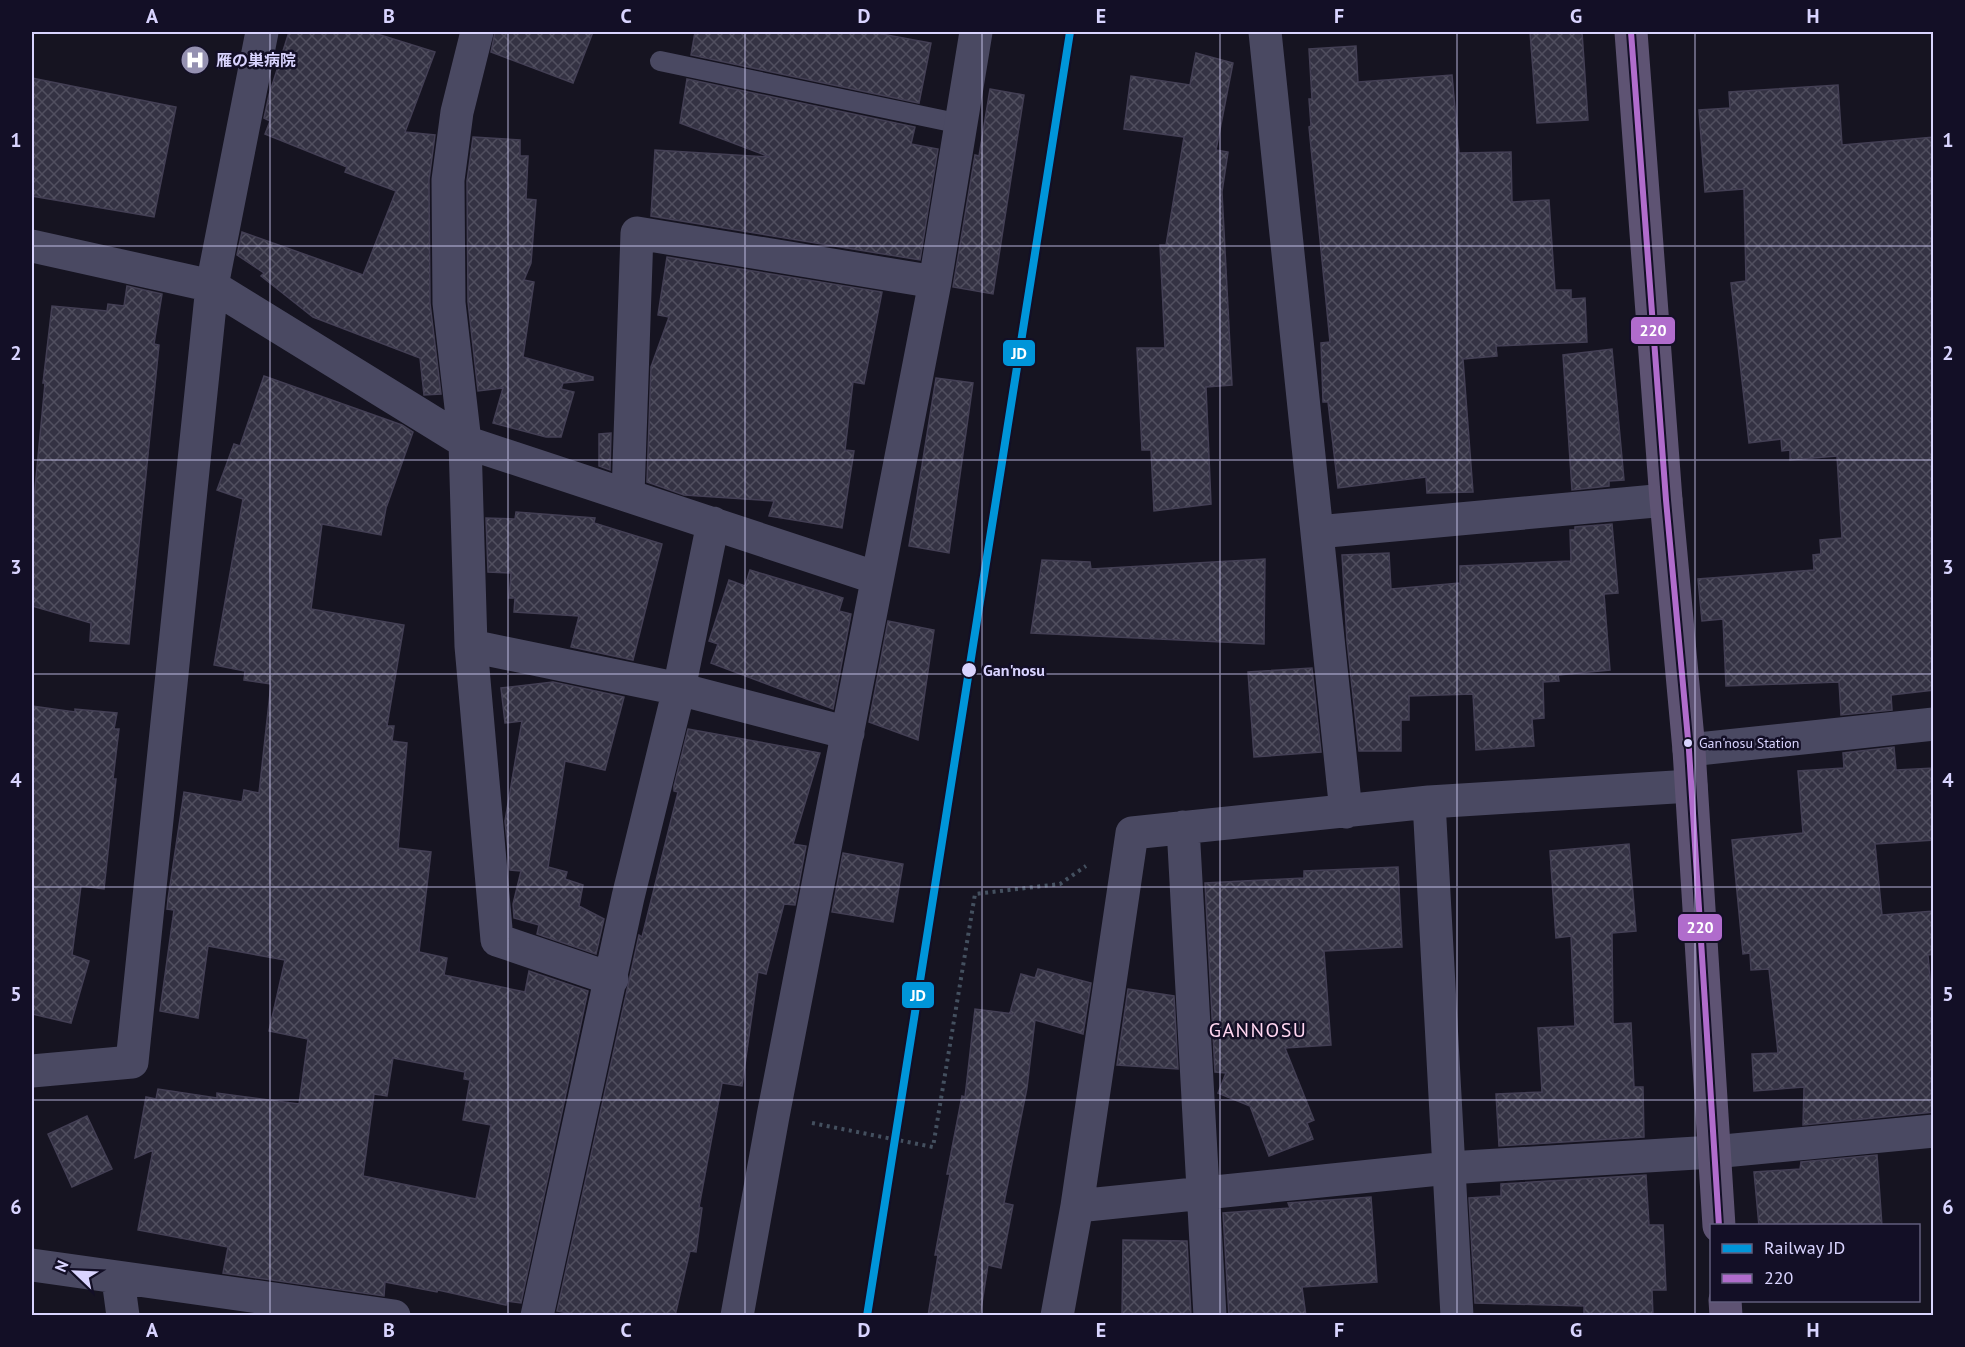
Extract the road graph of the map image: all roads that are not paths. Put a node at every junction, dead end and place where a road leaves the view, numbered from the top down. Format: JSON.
{"nodes":[{"id":1,"x":262,"y":32,"type":"edge"},
{"id":2,"x":477,"y":32,"type":"edge"},
{"id":3,"x":976,"y":32,"type":"edge"},
{"id":4,"x":1265,"y":32,"type":"edge"},
{"id":5,"x":1631,"y":32,"type":"edge"},
{"id":6,"x":660,"y":61,"type":"dead end"},
{"id":7,"x":961,"y":124,"type":"junction"},
{"id":8,"x":32,"y":246,"type":"edge"},
{"id":9,"x":935,"y":282,"type":"junction"},
{"id":10,"x":212,"y":286,"type":"junction"},
{"id":11,"x":465,"y":442,"type":"junction"},
{"id":12,"x":628,"y":495,"type":"junction"},
{"id":13,"x":1666,"y":500,"type":"junction"},
{"id":14,"x":713,"y":523,"type":"junction"},
{"id":15,"x":1317,"y":532,"type":"junction"},
{"id":16,"x":878,"y":578,"type":"junction"},
{"id":17,"x":471,"y":646,"type":"junction"},
{"id":18,"x":679,"y":689,"type":"junction"},
{"id":19,"x":1934,"y":724,"type":"edge"},
{"id":20,"x":848,"y":733,"type":"junction"},
{"id":21,"x":1689,"y":750,"type":"junction"},
{"id":22,"x":1691,"y":786,"type":"junction"},
{"id":23,"x":1429,"y":802,"type":"junction"},
{"id":24,"x":1346,"y":812,"type":"junction"},
{"id":25,"x":1183,"y":826,"type":"junction"},
{"id":26,"x":612,"y":979,"type":"junction"},
{"id":27,"x":32,"y":1071,"type":"edge"},
{"id":28,"x":1934,"y":1131,"type":"edge"},
{"id":29,"x":1713,"y":1152,"type":"junction"},
{"id":30,"x":1449,"y":1168,"type":"junction"},
{"id":31,"x":1203,"y":1194,"type":"junction"},
{"id":32,"x":1077,"y":1206,"type":"junction"},
{"id":33,"x":1719,"y":1224,"type":"edge"},
{"id":34,"x":32,"y":1265,"type":"edge"},
{"id":35,"x":118,"y":1279,"type":"junction"},
{"id":36,"x":123,"y":1316,"type":"edge"},
{"id":37,"x":394,"y":1316,"type":"edge"},
{"id":38,"x":537,"y":1316,"type":"edge"},
{"id":39,"x":737,"y":1316,"type":"edge"},
{"id":40,"x":1057,"y":1316,"type":"edge"},
{"id":41,"x":1210,"y":1316,"type":"edge"},
{"id":42,"x":1457,"y":1316,"type":"edge"}],
"edges":[{"from":1,"to":10,"type":"street"},
{"from":2,"to":11,"type":"street"},
{"from":3,"to":7,"type":"street"},
{"from":4,"to":15,"type":"street"},
{"from":5,"to":13,"type":"main road"},
{"from":6,"to":7,"type":"lane"},
{"from":7,"to":9,"type":"street"},
{"from":8,"to":10,"type":"street"},
{"from":9,"to":12,"type":"street"},
{"from":9,"to":16,"type":"street"},
{"from":10,"to":11,"type":"street"},
{"from":10,"to":27,"type":"street"},
{"from":11,"to":12,"type":"street"},
{"from":11,"to":17,"type":"street"},
{"from":12,"to":14,"type":"street"},
{"from":13,"to":15,"type":"street"},
{"from":13,"to":21,"type":"main road"},
{"from":14,"to":16,"type":"street"},
{"from":14,"to":18,"type":"street"},
{"from":15,"to":24,"type":"street"},
{"from":16,"to":20,"type":"street"},
{"from":17,"to":18,"type":"street"},
{"from":17,"to":26,"type":"street"},
{"from":18,"to":20,"type":"street"},
{"from":18,"to":26,"type":"street"},
{"from":19,"to":21,"type":"street"},
{"from":20,"to":39,"type":"street"},
{"from":21,"to":22,"type":"main road"},
{"from":22,"to":23,"type":"street"},
{"from":22,"to":29,"type":"main road"},
{"from":23,"to":24,"type":"street"},
{"from":23,"to":30,"type":"street"},
{"from":24,"to":25,"type":"street"},
{"from":25,"to":31,"type":"street"},
{"from":25,"to":32,"type":"street"},
{"from":26,"to":38,"type":"street"},
{"from":28,"to":29,"type":"street"},
{"from":29,"to":30,"type":"street"},
{"from":29,"to":33,"type":"main road"},
{"from":30,"to":31,"type":"street"},
{"from":30,"to":42,"type":"street"},
{"from":31,"to":32,"type":"street"},
{"from":31,"to":41,"type":"street"},
{"from":32,"to":40,"type":"street"},
{"from":34,"to":35,"type":"street"},
{"from":35,"to":36,"type":"street"},
{"from":35,"to":37,"type":"street"}]}
